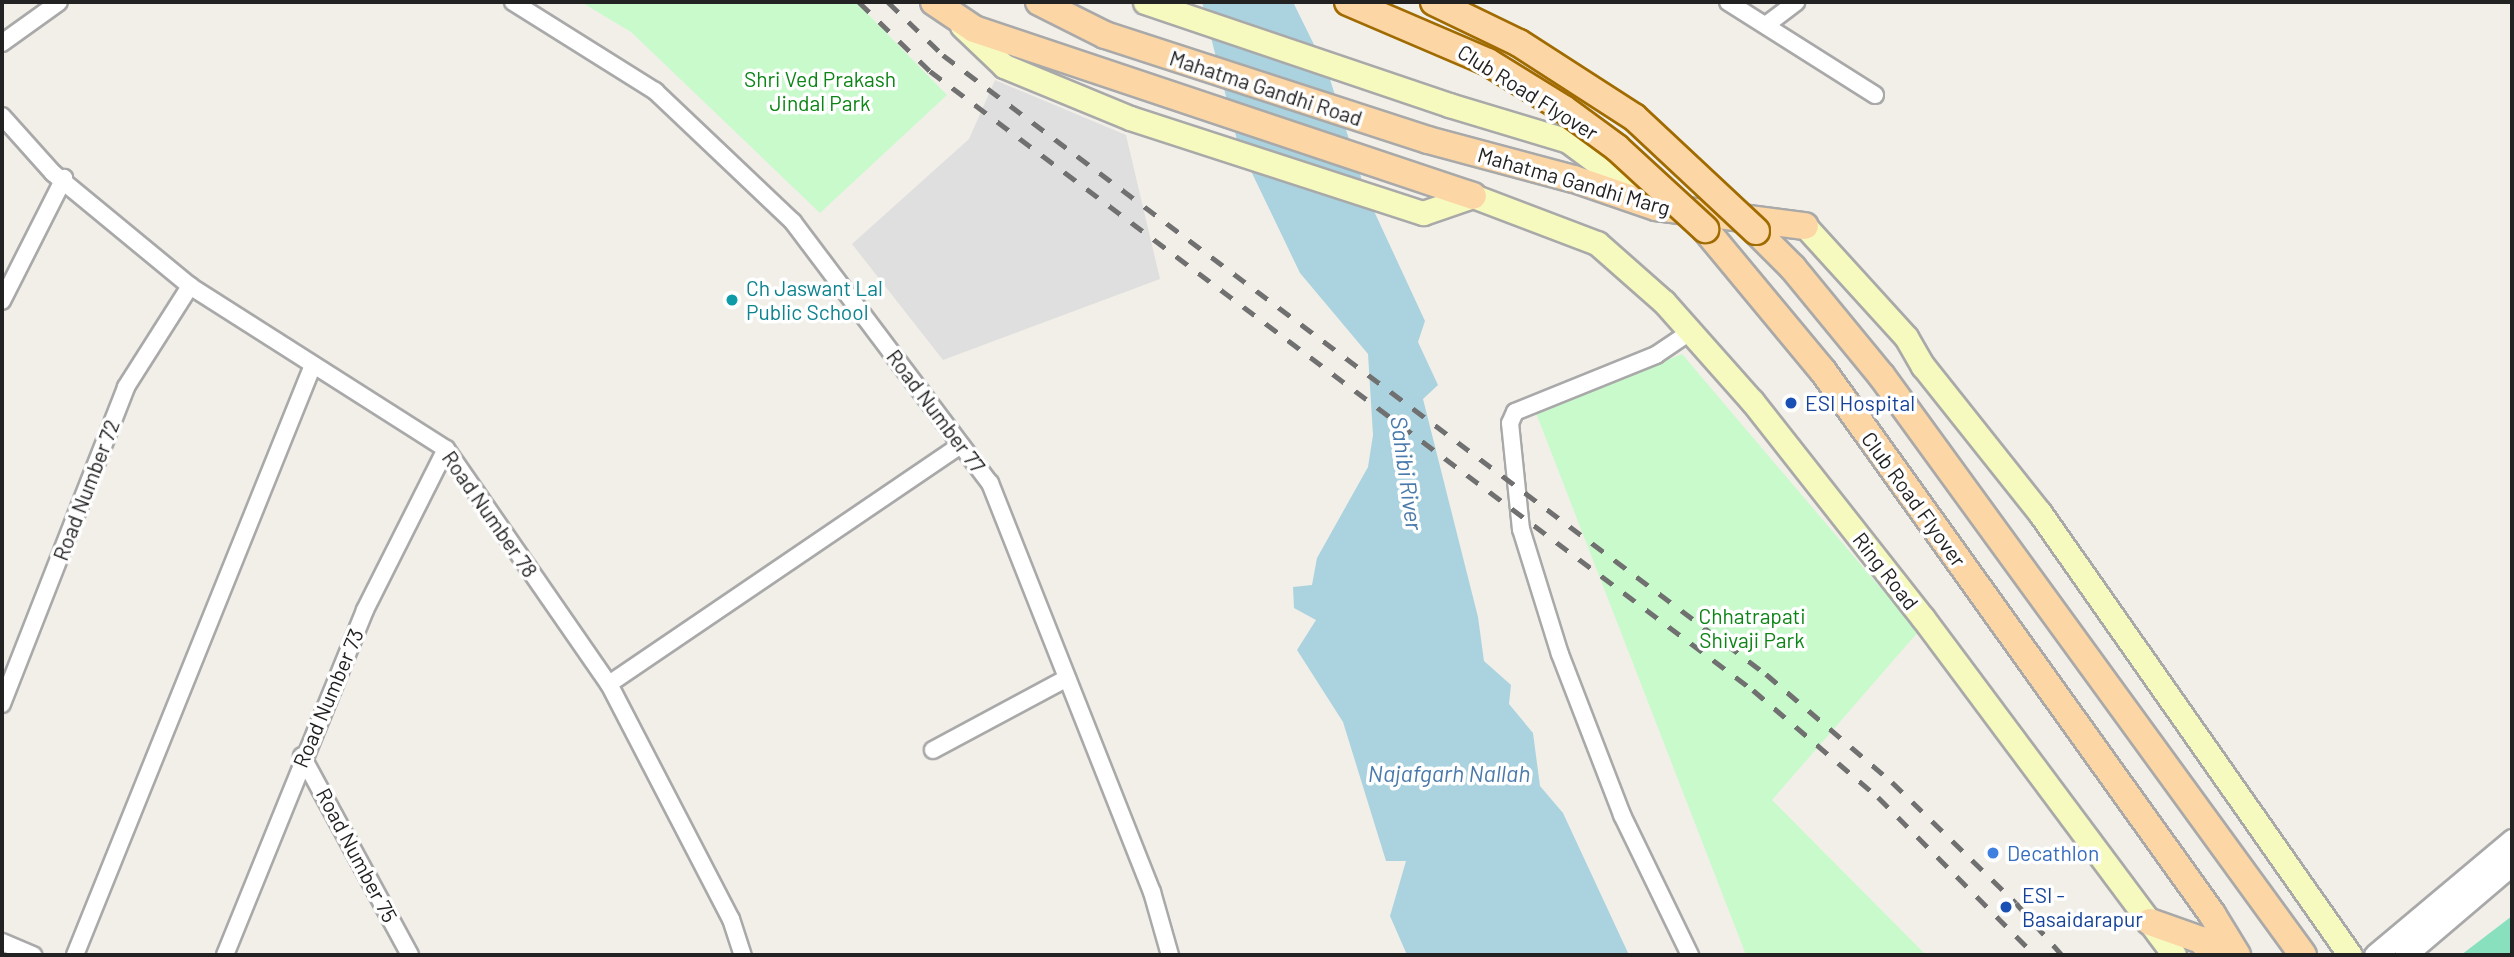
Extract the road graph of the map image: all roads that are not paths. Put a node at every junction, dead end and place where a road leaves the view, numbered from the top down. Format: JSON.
{"nodes":[{"id":1,"x":59,"y":2,"type":"edge"},
{"id":2,"x":513,"y":2,"type":"edge"},
{"id":3,"x":1039,"y":2,"type":"edge"},
{"id":4,"x":1145,"y":2,"type":"edge"},
{"id":5,"x":1348,"y":2,"type":"edge"},
{"id":6,"x":1434,"y":2,"type":"edge"},
{"id":7,"x":1728,"y":2,"type":"edge"},
{"id":8,"x":1796,"y":2,"type":"edge"},
{"id":9,"x":942,"y":9,"type":"edge"},
{"id":10,"x":1766,"y":25,"type":"junction"},
{"id":11,"x":2,"y":43,"type":"edge"},
{"id":12,"x":1875,"y":94,"type":"dead end"},
{"id":13,"x":2,"y":116,"type":"edge"},
{"id":14,"x":1428,"y":140,"type":"joint"},
{"id":15,"x":1415,"y":176,"type":"joint"},
{"id":16,"x":64,"y":178,"type":"junction"},
{"id":17,"x":1473,"y":196,"type":"junction"},
{"id":18,"x":1656,"y":207,"type":"junction"},
{"id":19,"x":1560,"y":226,"type":"joint"},
{"id":20,"x":1805,"y":226,"type":"joint"},
{"id":21,"x":190,"y":286,"type":"junction"},
{"id":22,"x":2,"y":301,"type":"edge"},
{"id":23,"x":1690,"y":332,"type":"junction"},
{"id":24,"x":313,"y":365,"type":"junction"},
{"id":25,"x":961,"y":445,"type":"junction"},
{"id":26,"x":446,"y":449,"type":"junction"},
{"id":27,"x":1067,"y":678,"type":"junction"},
{"id":28,"x":608,"y":684,"type":"junction"},
{"id":29,"x":2,"y":704,"type":"edge"},
{"id":30,"x":933,"y":750,"type":"dead end"},
{"id":31,"x":302,"y":756,"type":"junction"},
{"id":32,"x":2512,"y":840,"type":"edge"},
{"id":33,"x":2512,"y":864,"type":"edge"},
{"id":34,"x":2150,"y":922,"type":"junction"},
{"id":35,"x":2,"y":942,"type":"edge"},
{"id":36,"x":2296,"y":945,"type":"edge"},
{"id":37,"x":33,"y":955,"type":"edge"},
{"id":38,"x":75,"y":955,"type":"edge"},
{"id":39,"x":225,"y":955,"type":"edge"},
{"id":40,"x":410,"y":955,"type":"edge"},
{"id":41,"x":743,"y":955,"type":"edge"},
{"id":42,"x":1170,"y":955,"type":"edge"},
{"id":43,"x":1690,"y":955,"type":"edge"},
{"id":44,"x":2174,"y":955,"type":"edge"},
{"id":45,"x":2214,"y":955,"type":"edge"},
{"id":46,"x":2237,"y":955,"type":"edge"},
{"id":47,"x":2350,"y":955,"type":"edge"},
{"id":48,"x":2375,"y":955,"type":"edge"},
{"id":49,"x":2405,"y":955,"type":"edge"}],
"edges":[{"from":1,"to":11,"type":"street"},
{"from":2,"to":25,"type":"street","name":"Road Number 77"},
{"from":3,"to":14,"type":"main road","name":"Mahatma Gandhi Road"},
{"from":4,"to":18,"type":"main road"},
{"from":5,"to":46,"type":"main road","name":"Club Road Flyover","bridge":true},
{"from":6,"to":36,"type":"main road","name":"Club Road Flyover","bridge":true},
{"from":7,"to":10,"type":"street"},
{"from":8,"to":10,"type":"street"},
{"from":9,"to":15,"type":"main road","name":"Mahatma Gandhi Road"},
{"from":9,"to":17,"type":"main road"},
{"from":10,"to":12,"type":"street"},
{"from":13,"to":16,"type":"street","name":"Road Number 78"},
{"from":14,"to":18,"type":"main road","name":"Mahatma Gandhi Marg"},
{"from":15,"to":17,"type":"main road","name":"Mahatma Gandhi Marg"},
{"from":16,"to":21,"type":"street","name":"Road Number 78"},
{"from":16,"to":22,"type":"street"},
{"from":17,"to":19,"type":"main road","name":"Mahatma Gandhi Marg"},
{"from":18,"to":20,"type":"main road","name":"Mahatma Gandhi Marg"},
{"from":19,"to":23,"type":"main road","name":"Ring Road"},
{"from":20,"to":47,"type":"main road"},
{"from":21,"to":24,"type":"street","name":"Road Number 78"},
{"from":21,"to":29,"type":"street","name":"Road Number 72"},
{"from":23,"to":34,"type":"main road","name":"Ring Road"},
{"from":23,"to":43,"type":"street"},
{"from":24,"to":26,"type":"street","name":"Road Number 78"},
{"from":24,"to":38,"type":"street"},
{"from":25,"to":27,"type":"street","name":"Road Number 77"},
{"from":25,"to":28,"type":"street"},
{"from":26,"to":28,"type":"street","name":"Road Number 78"},
{"from":26,"to":31,"type":"street","name":"Road Number 73"},
{"from":27,"to":30,"type":"street"},
{"from":27,"to":42,"type":"street","name":"Road Number 77"},
{"from":28,"to":41,"type":"street","name":"Road Number 78"},
{"from":31,"to":39,"type":"street","name":"Road Number 73"},
{"from":31,"to":40,"type":"street","name":"Road Number 75"},
{"from":32,"to":48,"type":"street"},
{"from":33,"to":49,"type":"street"},
{"from":34,"to":44,"type":"main road","name":"Ring Road"},
{"from":34,"to":45,"type":"main road"},
{"from":35,"to":37,"type":"street"}]}
